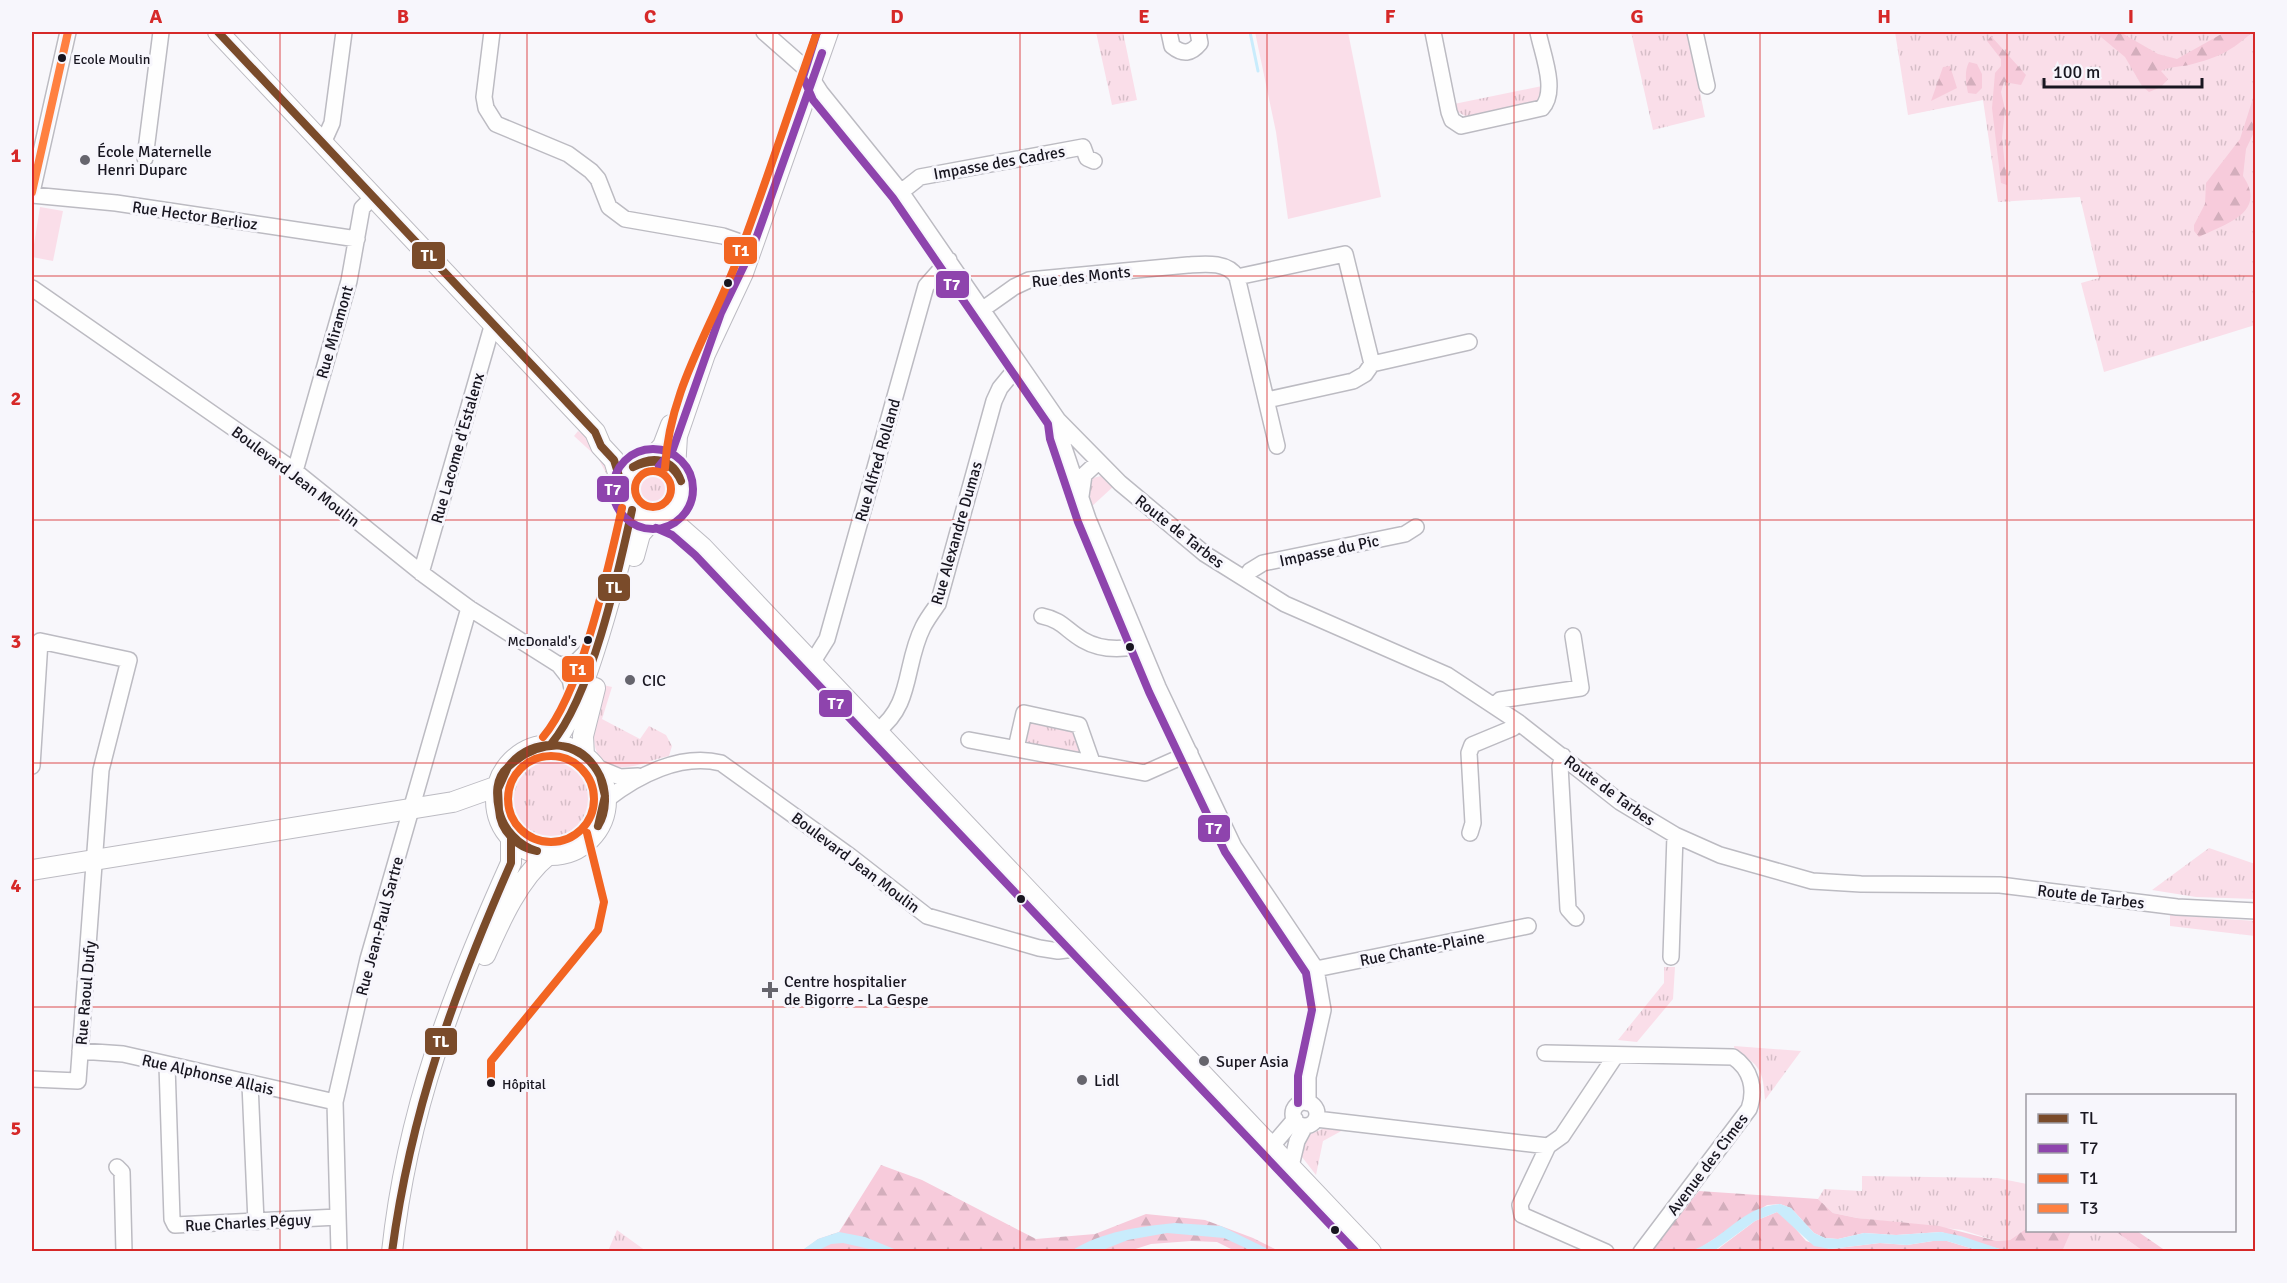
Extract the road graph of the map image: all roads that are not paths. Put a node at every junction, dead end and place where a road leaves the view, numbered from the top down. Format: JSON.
{"nodes":[{"id":1,"x":68,"y":32,"type":"edge"},
{"id":2,"x":161,"y":32,"type":"edge"},
{"id":3,"x":218,"y":32,"type":"edge"},
{"id":4,"x":344,"y":32,"type":"edge"},
{"id":5,"x":492,"y":32,"type":"edge"},
{"id":6,"x":764,"y":32,"type":"edge"},
{"id":7,"x":818,"y":32,"type":"edge"},
{"id":8,"x":828,"y":32,"type":"edge"},
{"id":9,"x":1169,"y":32,"type":"edge"},
{"id":10,"x":1198,"y":32,"type":"edge"},
{"id":11,"x":1433,"y":32,"type":"edge"},
{"id":12,"x":1538,"y":32,"type":"edge"},
{"id":13,"x":1695,"y":32,"type":"edge"},
{"id":14,"x":809,"y":74,"type":"junction"},
{"id":15,"x":1707,"y":86,"type":"dead end"},
{"id":16,"x":323,"y":143,"type":"junction"},
{"id":17,"x":145,"y":158,"type":"dead end"},
{"id":18,"x":1094,"y":161,"type":"dead end"},
{"id":19,"x":901,"y":192,"type":"junction"},
{"id":20,"x":32,"y":194,"type":"edge"},
{"id":21,"x":374,"y":196,"type":"junction"},
{"id":22,"x":357,"y":239,"type":"junction"},
{"id":23,"x":742,"y":243,"type":"junction"},
{"id":24,"x":949,"y":260,"type":"junction"},
{"id":25,"x":1237,"y":277,"type":"junction"},
{"id":26,"x":32,"y":288,"type":"edge"},
{"id":27,"x":982,"y":309,"type":"junction"},
{"id":28,"x":493,"y":323,"type":"junction"},
{"id":29,"x":1469,"y":342,"type":"dead end"},
{"id":30,"x":1372,"y":364,"type":"junction"},
{"id":31,"x":1019,"y":365,"type":"junction"},
{"id":32,"x":1267,"y":399,"type":"junction"},
{"id":33,"x":1059,"y":420,"type":"junction"},
{"id":34,"x":594,"y":432,"type":"junction"},
{"id":35,"x":1278,"y":446,"type":"dead end"},
{"id":36,"x":1094,"y":457,"type":"junction"},
{"id":37,"x":648,"y":460,"type":"junction"},
{"id":38,"x":1070,"y":467,"type":"junction"},
{"id":39,"x":675,"y":469,"type":"junction"},
{"id":40,"x":295,"y":471,"type":"junction"},
{"id":41,"x":623,"y":489,"type":"junction"},
{"id":42,"x":682,"y":495,"type":"junction"},
{"id":43,"x":1081,"y":499,"type":"junction"},
{"id":44,"x":632,"y":510,"type":"junction"},
{"id":45,"x":656,"y":518,"type":"junction"},
{"id":46,"x":1416,"y":527,"type":"dead end"},
{"id":47,"x":702,"y":547,"type":"junction"},
{"id":48,"x":421,"y":573,"type":"junction"},
{"id":49,"x":1245,"y":579,"type":"junction"},
{"id":50,"x":469,"y":608,"type":"junction"},
{"id":51,"x":1042,"y":616,"type":"dead end"},
{"id":52,"x":1573,"y":636,"type":"dead end"},
{"id":53,"x":596,"y":642,"type":"junction"},
{"id":54,"x":1139,"y":646,"type":"junction"},
{"id":55,"x":812,"y":663,"type":"junction"},
{"id":56,"x":559,"y":665,"type":"junction"},
{"id":57,"x":1495,"y":705,"type":"junction"},
{"id":58,"x":575,"y":706,"type":"junction"},
{"id":59,"x":1518,"y":722,"type":"junction"},
{"id":60,"x":877,"y":731,"type":"junction"},
{"id":61,"x":969,"y":740,"type":"dead end"},
{"id":62,"x":551,"y":744,"type":"junction"},
{"id":63,"x":1016,"y":748,"type":"junction"},
{"id":64,"x":1190,"y":753,"type":"junction"},
{"id":65,"x":1563,"y":756,"type":"junction"},
{"id":66,"x":590,"y":761,"type":"junction"},
{"id":67,"x":1092,"y":762,"type":"junction"},
{"id":68,"x":32,"y":766,"type":"edge"},
{"id":69,"x":641,"y":776,"type":"junction"},
{"id":70,"x":498,"y":786,"type":"junction"},
{"id":71,"x":606,"y":800,"type":"junction"},
{"id":72,"x":453,"y":802,"type":"junction"},
{"id":73,"x":411,"y":808,"type":"junction"},
{"id":74,"x":498,"y":814,"type":"junction"},
{"id":75,"x":1470,"y":833,"type":"dead end"},
{"id":76,"x":1675,"y":835,"type":"junction"},
{"id":77,"x":511,"y":838,"type":"junction"},
{"id":78,"x":548,"y":855,"type":"junction"},
{"id":79,"x":95,"y":860,"type":"junction"},
{"id":80,"x":32,"y":870,"type":"edge"},
{"id":81,"x":2256,"y":911,"type":"edge"},
{"id":82,"x":1576,"y":918,"type":"dead end"},
{"id":83,"x":1528,"y":926,"type":"dead end"},
{"id":84,"x":1083,"y":948,"type":"junction"},
{"id":85,"x":1671,"y":957,"type":"dead end"},
{"id":86,"x":1316,"y":969,"type":"junction"},
{"id":87,"x":80,"y":1051,"type":"junction"},
{"id":88,"x":1545,"y":1053,"type":"dead end"},
{"id":89,"x":1616,"y":1055,"type":"junction"},
{"id":90,"x":167,"y":1065,"type":"junction"},
{"id":91,"x":32,"y":1079,"type":"edge"},
{"id":92,"x":250,"y":1084,"type":"junction"},
{"id":93,"x":335,"y":1102,"type":"junction"},
{"id":94,"x":1308,"y":1102,"type":"junction"},
{"id":95,"x":1305,"y":1121,"type":"junction"},
{"id":96,"x":1270,"y":1145,"type":"junction"},
{"id":97,"x":1548,"y":1146,"type":"junction"},
{"id":98,"x":1291,"y":1166,"type":"junction"},
{"id":99,"x":117,"y":1167,"type":"dead end"},
{"id":100,"x":338,"y":1217,"type":"junction"},
{"id":101,"x":256,"y":1222,"type":"junction"},
{"id":102,"x":124,"y":1251,"type":"edge"},
{"id":103,"x":339,"y":1251,"type":"edge"},
{"id":104,"x":392,"y":1251,"type":"edge"},
{"id":105,"x":404,"y":1251,"type":"edge"},
{"id":106,"x":1371,"y":1251,"type":"edge"},
{"id":107,"x":1606,"y":1251,"type":"edge"},
{"id":108,"x":1641,"y":1251,"type":"edge"}],
"edges":[{"from":1,"to":20,"type":"street"},
{"from":2,"to":17,"type":"street"},
{"from":3,"to":16,"type":"main road"},
{"from":4,"to":16,"type":"street"},
{"from":5,"to":23,"type":"street"},
{"from":6,"to":14,"type":"street","name":"Route de Tarbes"},
{"from":7,"to":14,"type":"main road"},
{"from":8,"to":14,"type":"main road"},
{"from":9,"to":10,"type":"street"},
{"from":11,"to":12,"type":"street"},
{"from":13,"to":15,"type":"street"},
{"from":14,"to":19,"type":"street","name":"Route de Tarbes"},
{"from":14,"to":23,"type":"main road"},
{"from":14,"to":39,"type":"main road"},
{"from":16,"to":21,"type":"main road"},
{"from":18,"to":19,"type":"street","name":"Impasse des Cadres"},
{"from":19,"to":24,"type":"street","name":"Route de Tarbes"},
{"from":20,"to":22,"type":"street","name":"Rue Hector Berlioz"},
{"from":21,"to":22,"type":"street","name":"Rue Miramont"},
{"from":21,"to":28,"type":"main road"},
{"from":22,"to":40,"type":"street","name":"Rue Miramont"},
{"from":23,"to":37,"type":"main road"},
{"from":24,"to":27,"type":"street","name":"Route de Tarbes"},
{"from":24,"to":55,"type":"street","name":"Rue Alfred Rolland"},
{"from":25,"to":27,"type":"street","name":"Rue des Monts"},
{"from":25,"to":30,"type":"street"},
{"from":25,"to":32,"type":"street"},
{"from":26,"to":40,"type":"street","name":"Boulevard Jean Moulin"},
{"from":27,"to":31,"type":"street","name":"Route de Tarbes"},
{"from":28,"to":34,"type":"main road"},
{"from":28,"to":48,"type":"street","name":"Rue Lacome d'Estalenx"},
{"from":29,"to":30,"type":"street"},
{"from":30,"to":32,"type":"street"},
{"from":31,"to":33,"type":"street","name":"Route de Tarbes"},
{"from":31,"to":60,"type":"street","name":"Rue Alexandre Dumas"},
{"from":32,"to":35,"type":"street"},
{"from":33,"to":36,"type":"street","name":"Route de Tarbes"},
{"from":33,"to":38,"type":"street"},
{"from":34,"to":37,"type":"main road"},
{"from":34,"to":41,"type":"main road"},
{"from":36,"to":38,"type":"street"},
{"from":36,"to":43,"type":"street"},
{"from":36,"to":49,"type":"street","name":"Route de Tarbes"},
{"from":37,"to":39,"type":"main road"},
{"from":37,"to":41,"type":"main road"},
{"from":38,"to":43,"type":"street"},
{"from":39,"to":42,"type":"main road"},
{"from":40,"to":48,"type":"street","name":"Boulevard Jean Moulin"},
{"from":41,"to":44,"type":"main road"},
{"from":42,"to":45,"type":"main road"},
{"from":42,"to":47,"type":"main road"},
{"from":43,"to":54,"type":"street"},
{"from":44,"to":45,"type":"main road"},
{"from":44,"to":53,"type":"main road"},
{"from":45,"to":47,"type":"main road"},
{"from":45,"to":66,"type":"main road"},
{"from":46,"to":49,"type":"street","name":"Impasse du Pic"},
{"from":47,"to":55,"type":"main road"},
{"from":48,"to":50,"type":"street","name":"Boulevard Jean Moulin"},
{"from":49,"to":57,"type":"street","name":"Route de Tarbes"},
{"from":50,"to":56,"type":"street","name":"Boulevard Jean Moulin"},
{"from":50,"to":73,"type":"street","name":"Rue Jean-Paul Sartre"},
{"from":51,"to":54,"type":"street"},
{"from":52,"to":57,"type":"street"},
{"from":53,"to":56,"type":"street"},
{"from":53,"to":58,"type":"main road"},
{"from":54,"to":64,"type":"street"},
{"from":55,"to":60,"type":"main road"},
{"from":56,"to":58,"type":"street"},
{"from":57,"to":59,"type":"street","name":"Route de Tarbes"},
{"from":58,"to":62,"type":"main road"},
{"from":59,"to":65,"type":"street","name":"Route de Tarbes"},
{"from":59,"to":75,"type":"street"},
{"from":60,"to":84,"type":"main road"},
{"from":61,"to":63,"type":"street"},
{"from":62,"to":66,"type":"main road"},
{"from":62,"to":70,"type":"main road"},
{"from":63,"to":67,"type":"street"},
{"from":63,"to":67,"type":"street"},
{"from":64,"to":67,"type":"street"},
{"from":64,"to":86,"type":"street"},
{"from":65,"to":76,"type":"street","name":"Route de Tarbes"},
{"from":65,"to":82,"type":"street"},
{"from":66,"to":69,"type":"street","name":"Boulevard Jean Moulin"},
{"from":66,"to":71,"type":"main road"},
{"from":68,"to":79,"type":"street","name":"Rue Raoul Dufy"},
{"from":69,"to":71,"type":"street","name":"Boulevard Jean Moulin"},
{"from":69,"to":84,"type":"street","name":"Boulevard Jean Moulin"},
{"from":70,"to":72,"type":"main road"},
{"from":70,"to":74,"type":"main road"},
{"from":71,"to":78,"type":"main road"},
{"from":72,"to":73,"type":"main road"},
{"from":72,"to":74,"type":"main road"},
{"from":73,"to":79,"type":"main road"},
{"from":73,"to":93,"type":"street","name":"Rue Jean-Paul Sartre"},
{"from":74,"to":77,"type":"main road"},
{"from":76,"to":81,"type":"street","name":"Route de Tarbes"},
{"from":76,"to":85,"type":"street"},
{"from":77,"to":78,"type":"main road"},
{"from":77,"to":104,"type":"main road"},
{"from":78,"to":105,"type":"main road"},
{"from":79,"to":80,"type":"main road"},
{"from":79,"to":87,"type":"street","name":"Rue Raoul Dufy"},
{"from":83,"to":86,"type":"street","name":"Rue Chante-Plaine"},
{"from":84,"to":96,"type":"main road"},
{"from":86,"to":94,"type":"street"},
{"from":87,"to":90,"type":"street","name":"Rue Alphonse Allais"},
{"from":87,"to":91,"type":"street","name":"Rue Raoul Dufy"},
{"from":88,"to":89,"type":"street","name":"Avenue des Cimes"},
{"from":89,"to":97,"type":"street"},
{"from":89,"to":108,"type":"street","name":"Avenue des Cimes"},
{"from":90,"to":92,"type":"street","name":"Rue Alphonse Allais"},
{"from":90,"to":101,"type":"street","name":"Rue Charles Péguy"},
{"from":92,"to":93,"type":"street","name":"Rue Alphonse Allais"},
{"from":92,"to":101,"type":"street"},
{"from":93,"to":100,"type":"street","name":"Rue Jean-Paul Sartre"},
{"from":94,"to":95,"type":"street"},
{"from":94,"to":95,"type":"street"},
{"from":95,"to":96,"type":"street"},
{"from":95,"to":97,"type":"street"},
{"from":95,"to":98,"type":"street"},
{"from":96,"to":98,"type":"main road"},
{"from":97,"to":107,"type":"street"},
{"from":98,"to":106,"type":"main road"},
{"from":99,"to":102,"type":"street"},
{"from":100,"to":101,"type":"street","name":"Rue Charles Péguy"},
{"from":100,"to":103,"type":"street","name":"Rue Jean-Paul Sartre"}]}
